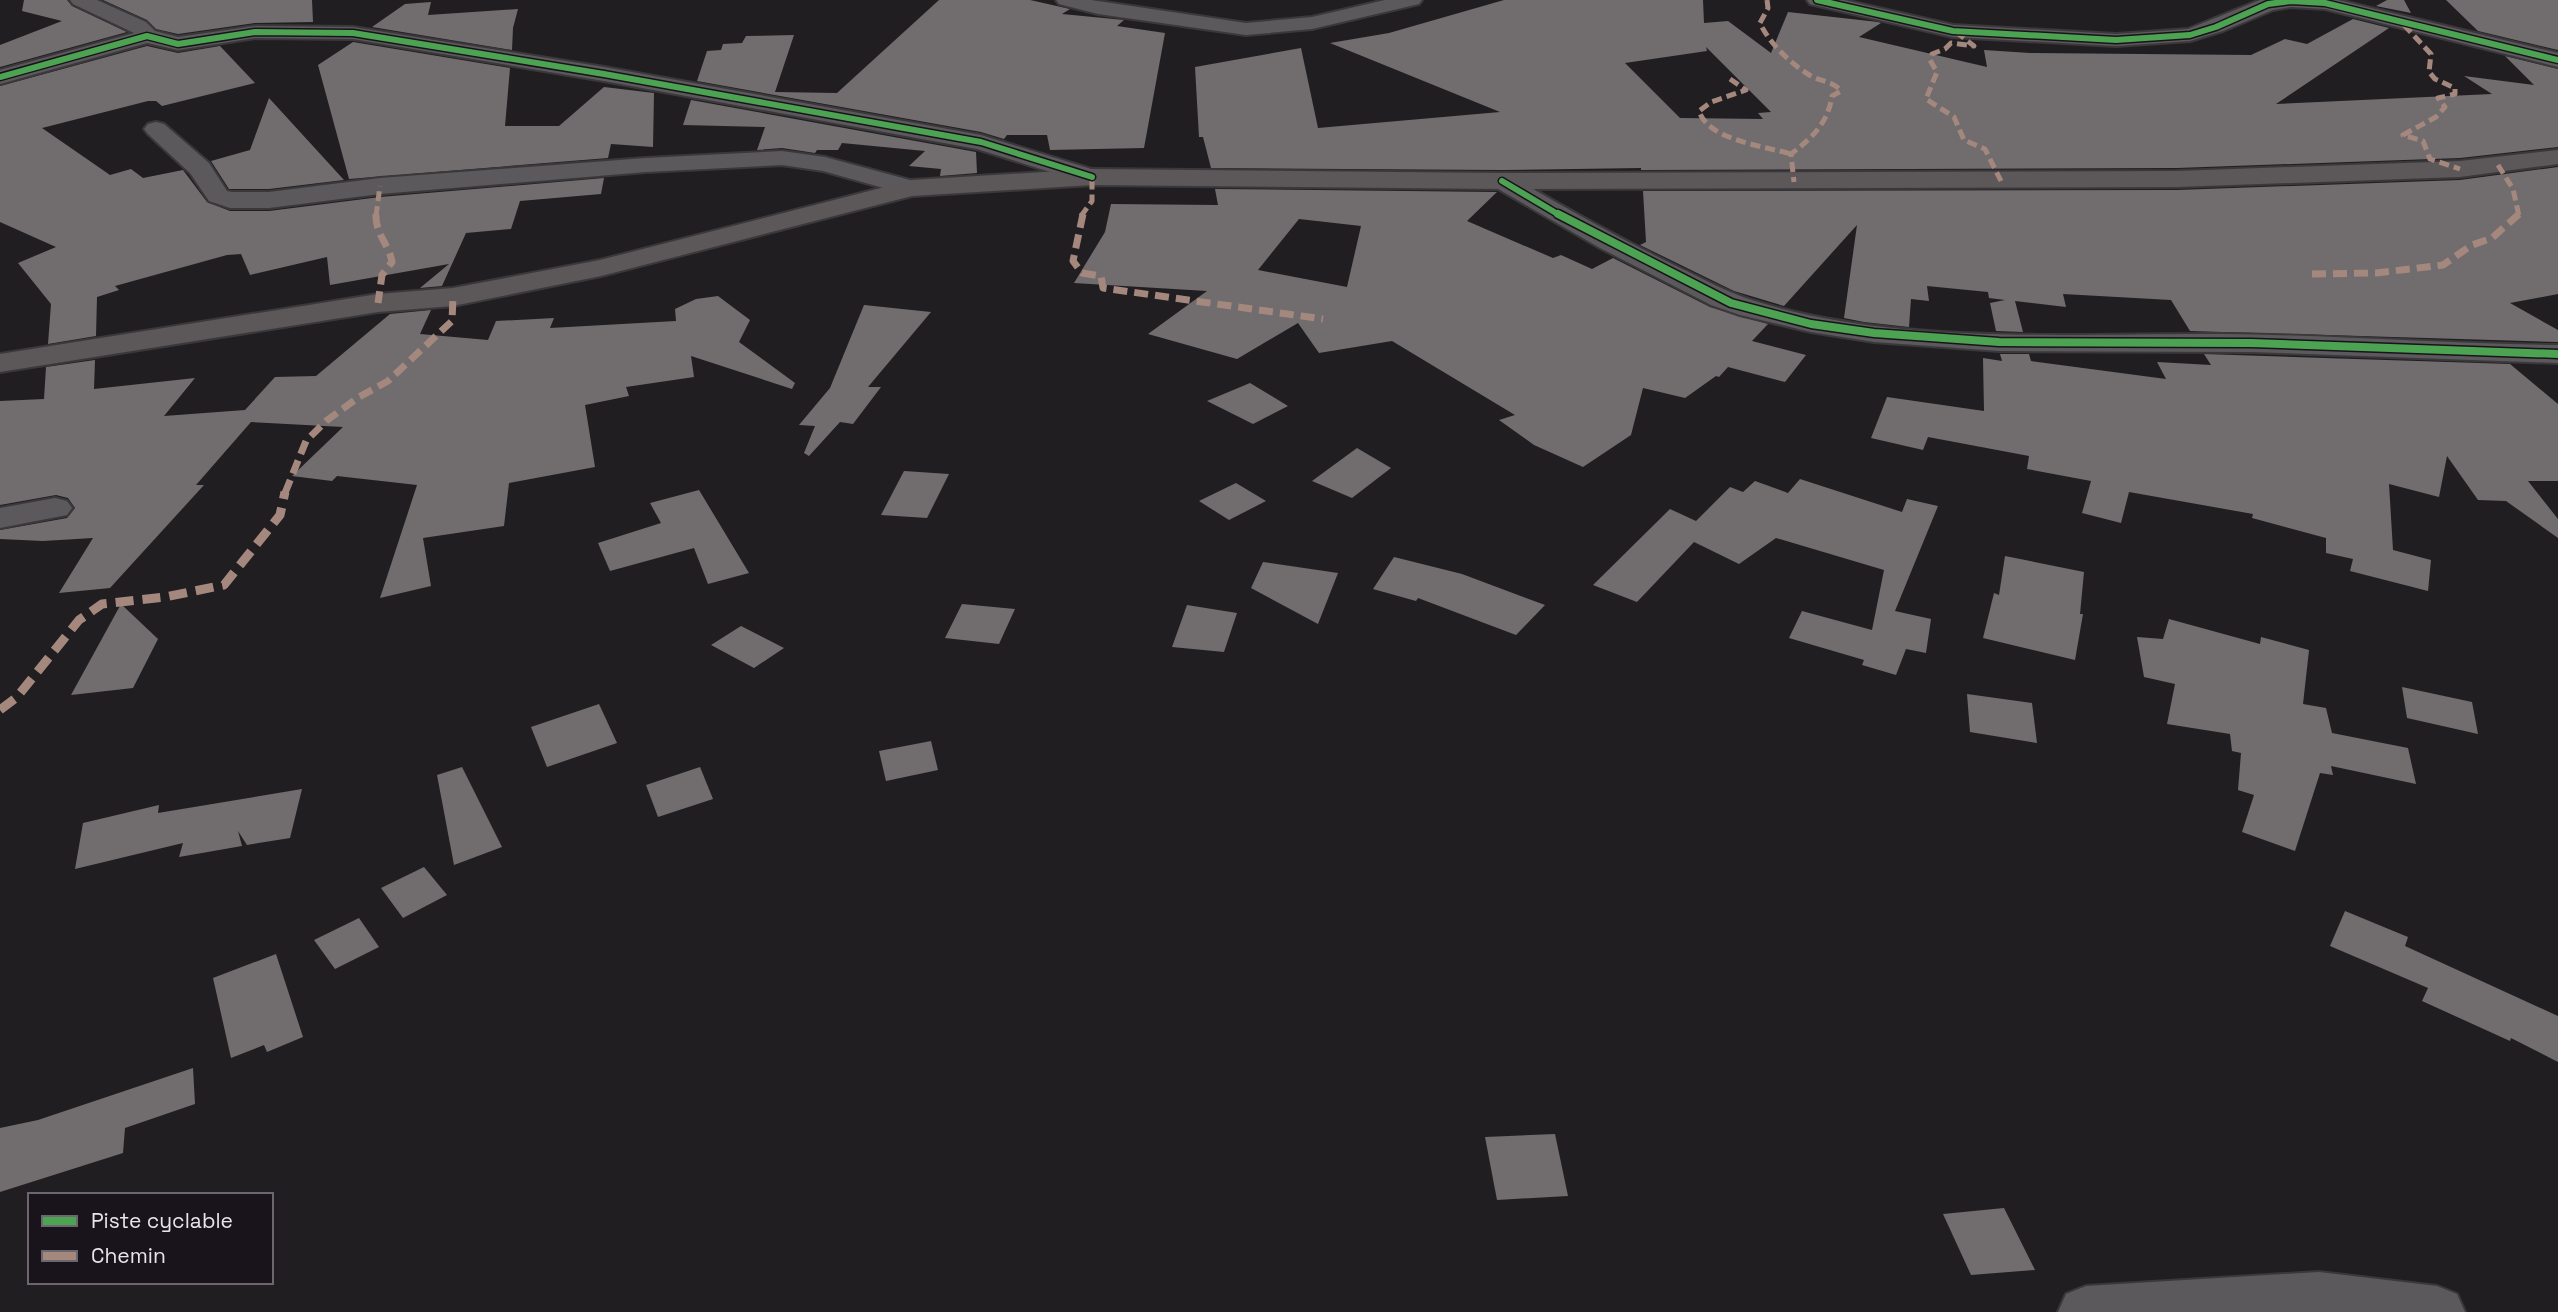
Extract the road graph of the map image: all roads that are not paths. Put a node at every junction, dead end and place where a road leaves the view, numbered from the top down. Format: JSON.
{"nodes":[{"id":1,"x":80,"y":0,"type":"edge"},
{"id":2,"x":1066,"y":0,"type":"edge"},
{"id":3,"x":1412,"y":0,"type":"edge"},
{"id":4,"x":1818,"y":0,"type":"edge"},
{"id":5,"x":1147,"y":7,"type":"edge"},
{"id":6,"x":147,"y":36,"type":"junction"},
{"id":7,"x":2558,"y":60,"type":"edge"},
{"id":8,"x":0,"y":77,"type":"edge"},
{"id":9,"x":156,"y":128,"type":"dead end"},
{"id":10,"x":2558,"y":157,"type":"edge"},
{"id":11,"x":1092,"y":177,"type":"junction"},
{"id":12,"x":1502,"y":181,"type":"junction"},
{"id":13,"x":912,"y":188,"type":"junction"},
{"id":14,"x":2558,"y":355,"type":"edge"},
{"id":15,"x":0,"y":363,"type":"edge"},
{"id":16,"x":55,"y":508,"type":"dead end"},
{"id":17,"x":0,"y":518,"type":"edge"},
{"id":18,"x":2086,"y":1312,"type":"edge"},
{"id":19,"x":2437,"y":1312,"type":"edge"}],
"edges":[{"from":1,"to":6,"type":"street"},
{"from":2,"to":5,"type":"street"},
{"from":3,"to":5,"type":"street"},
{"from":4,"to":7,"type":"street"},
{"from":6,"to":8,"type":"street"},
{"from":6,"to":11,"type":"street"},
{"from":9,"to":13,"type":"street"},
{"from":10,"to":12,"type":"main road"},
{"from":11,"to":12,"type":"main road"},
{"from":11,"to":13,"type":"main road"},
{"from":12,"to":14,"type":"street"},
{"from":13,"to":15,"type":"main road"},
{"from":16,"to":17,"type":"street"},
{"from":18,"to":19,"type":"street"}]}
